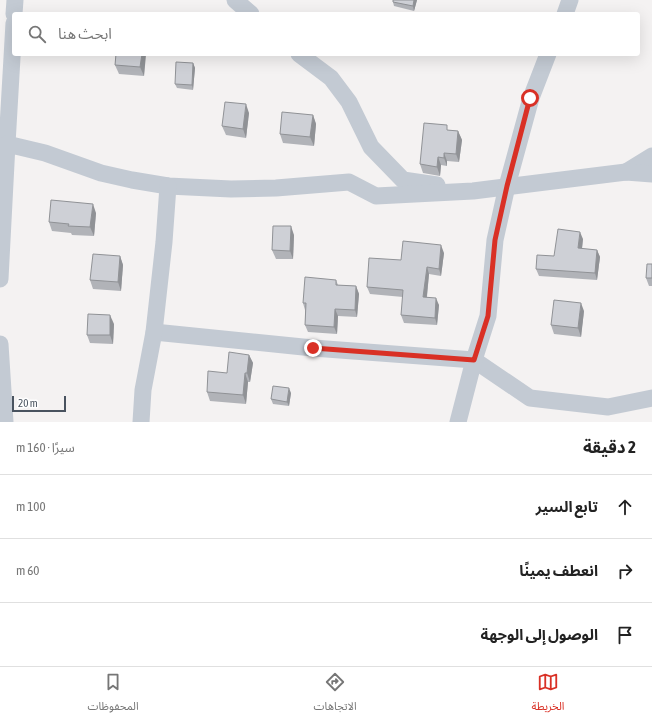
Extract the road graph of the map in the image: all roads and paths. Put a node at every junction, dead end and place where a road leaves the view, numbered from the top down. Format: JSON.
{"nodes":[{"id":1,"x":15,"y":0,"type":"edge"},
{"id":2,"x":235,"y":0,"type":"edge"},
{"id":3,"x":570,"y":0,"type":"edge"},
{"id":4,"x":14,"y":12,"type":"edge"},
{"id":5,"x":249,"y":12,"type":"edge"},
{"id":6,"x":566,"y":12,"type":"edge"},
{"id":7,"x":12,"y":45,"type":"edge"},
{"id":8,"x":302,"y":56,"type":"edge"},
{"id":9,"x":547,"y":56,"type":"edge"},
{"id":10,"x":3,"y":144,"type":"edge"},
{"id":11,"x":652,"y":156,"type":"edge"},
{"id":12,"x":626,"y":172,"type":"junction"},
{"id":13,"x":652,"y":174,"type":"edge"},
{"id":14,"x":168,"y":186,"type":"junction"},
{"id":15,"x":507,"y":186,"type":"junction"},
{"id":16,"x":473,"y":191,"type":"junction"},
{"id":17,"x":0,"y":279,"type":"edge"},
{"id":18,"x":154,"y":332,"type":"junction"},
{"id":19,"x":0,"y":344,"type":"edge"},
{"id":20,"x":474,"y":360,"type":"junction"},
{"id":21,"x":652,"y":398,"type":"edge"},
{"id":22,"x":5,"y":422,"type":"edge"},
{"id":23,"x":142,"y":422,"type":"edge"},
{"id":24,"x":458,"y":422,"type":"edge"}],
"edges":[{"from":1,"to":4,"type":"street"},
{"from":2,"to":5,"type":"street"},
{"from":3,"to":6,"type":"street"},
{"from":7,"to":10,"type":"street"},
{"from":8,"to":16,"type":"street"},
{"from":9,"to":15,"type":"street"},
{"from":10,"to":14,"type":"street"},
{"from":10,"to":17,"type":"street"},
{"from":11,"to":12,"type":"street"},
{"from":12,"to":13,"type":"street"},
{"from":12,"to":15,"type":"street"},
{"from":14,"to":16,"type":"street"},
{"from":14,"to":18,"type":"street"},
{"from":15,"to":16,"type":"street"},
{"from":15,"to":20,"type":"street"},
{"from":18,"to":20,"type":"street"},
{"from":18,"to":23,"type":"street"},
{"from":19,"to":22,"type":"street"},
{"from":20,"to":21,"type":"street"},
{"from":20,"to":24,"type":"street"}]}
